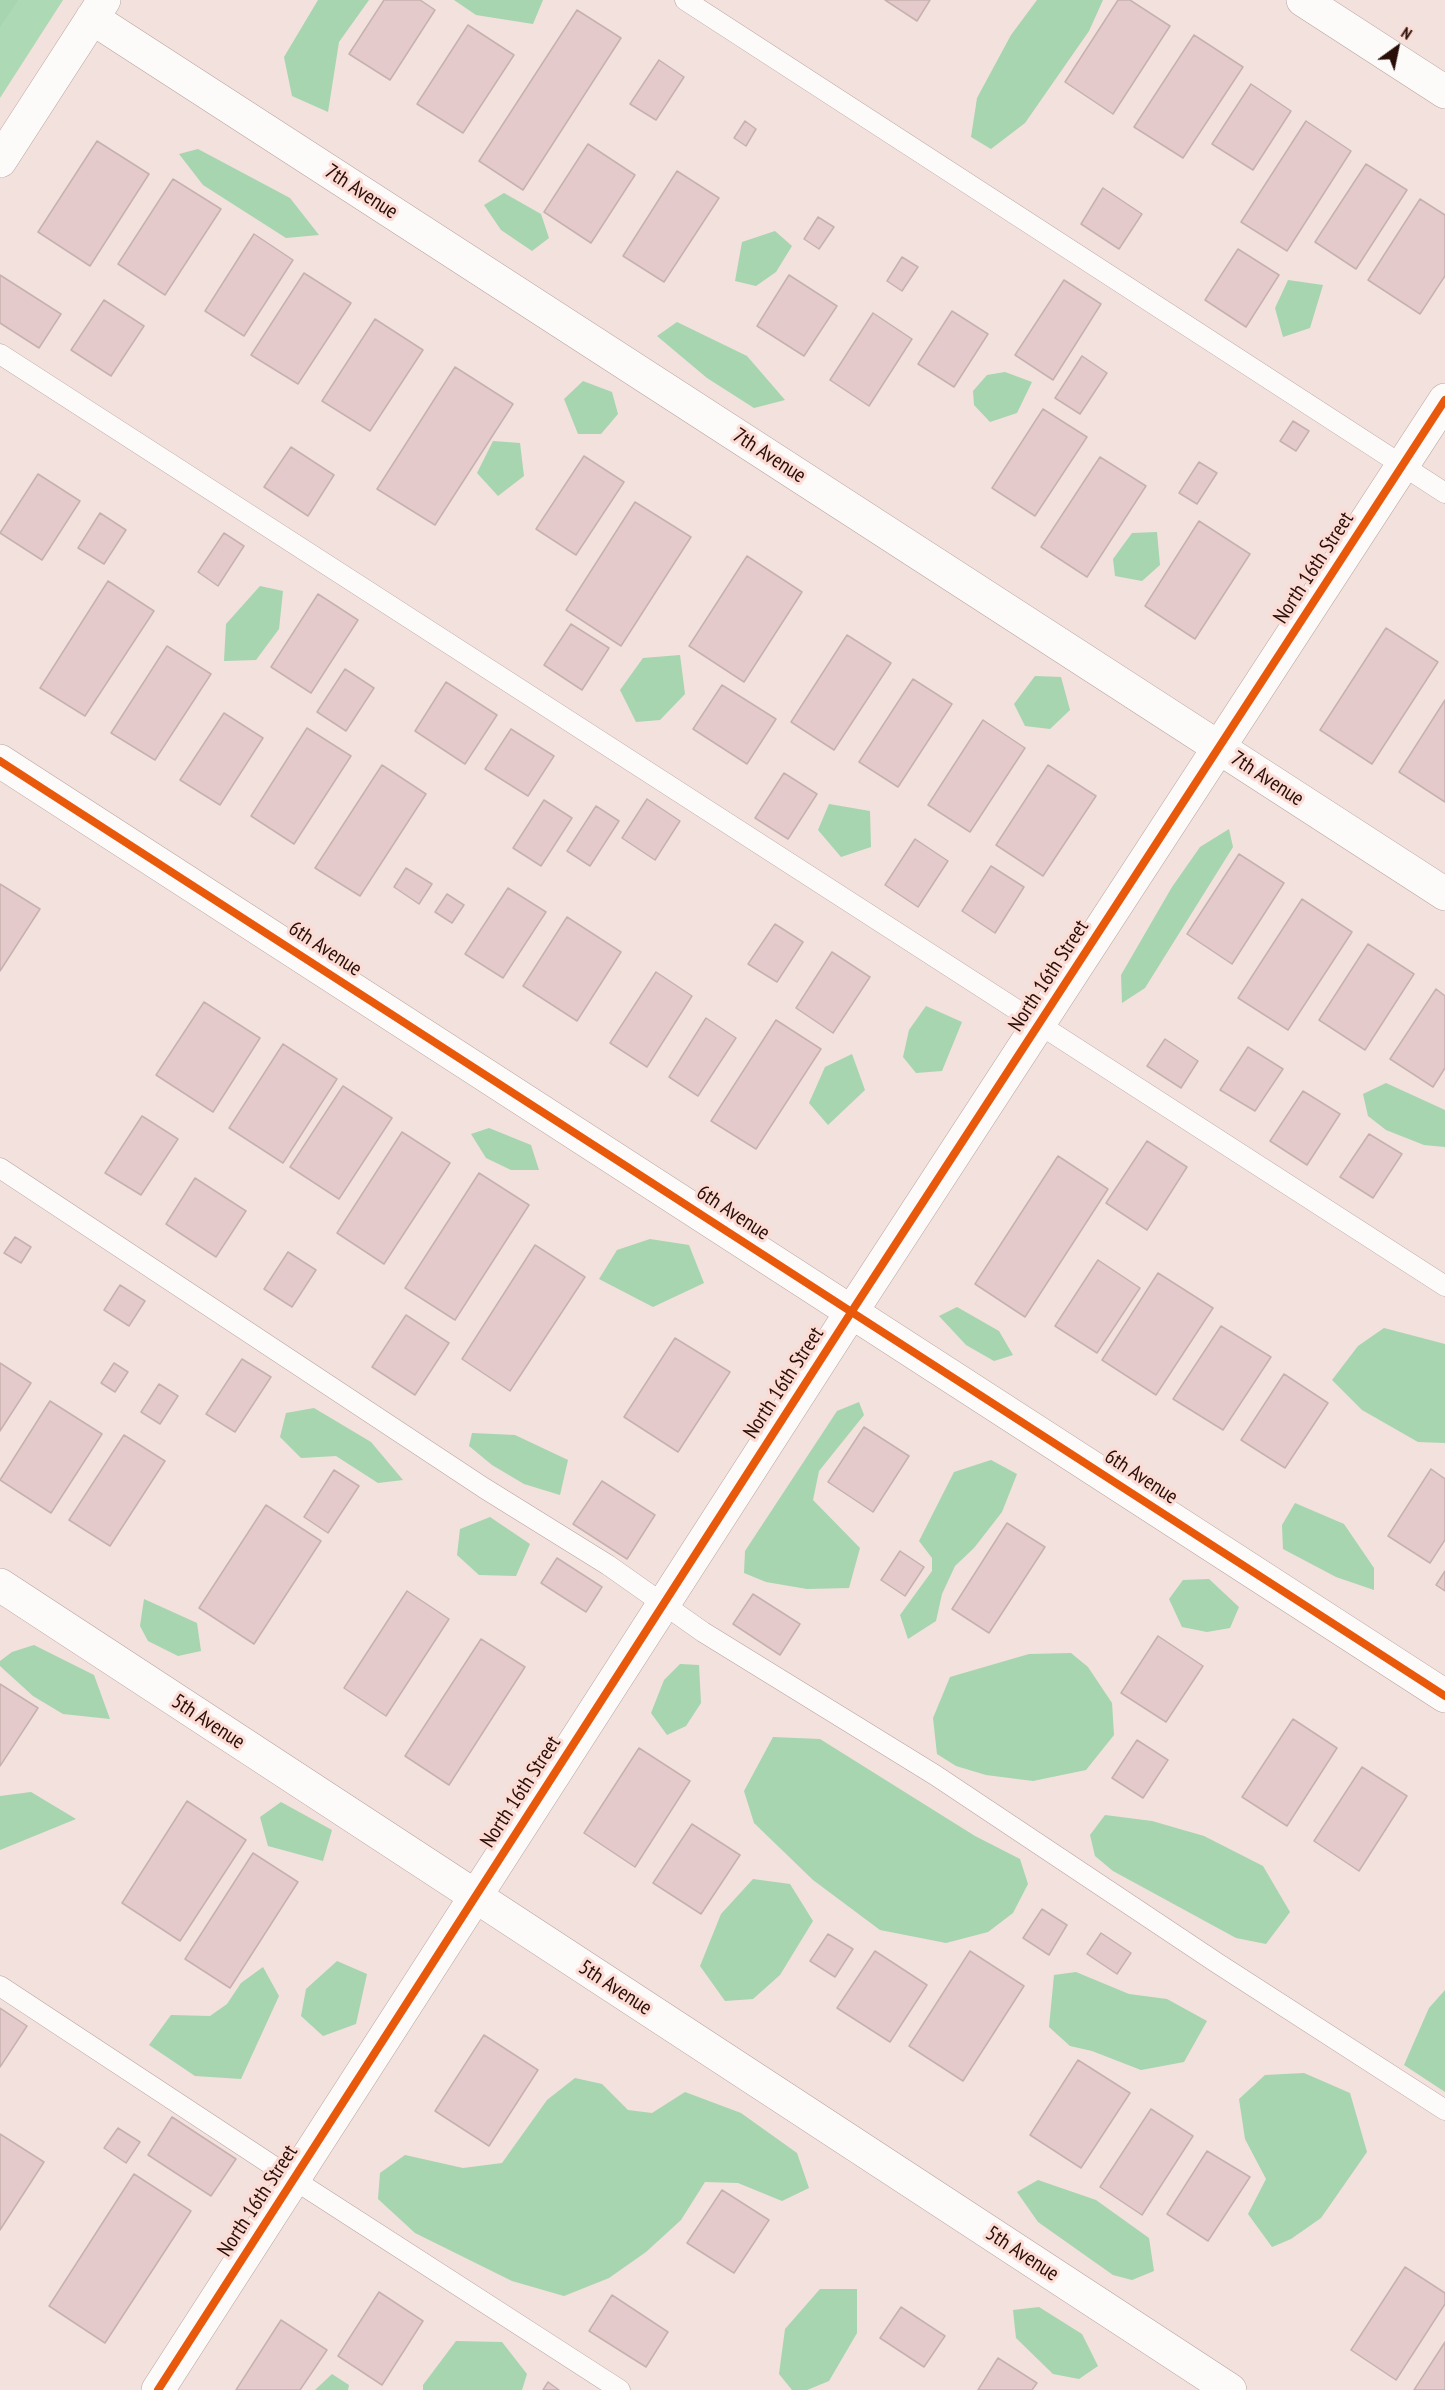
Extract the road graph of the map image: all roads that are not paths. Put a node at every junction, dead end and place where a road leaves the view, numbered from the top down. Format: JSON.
{"nodes":[{"id":1,"x":685,"y":0,"type":"edge"},
{"id":2,"x":1304,"y":0,"type":"edge"},
{"id":3,"x":98,"y":9,"type":"edge"},
{"id":4,"x":1445,"y":92,"type":"edge"},
{"id":5,"x":0,"y":161,"type":"edge"},
{"id":6,"x":0,"y":354,"type":"edge"},
{"id":7,"x":1445,"y":400,"type":"edge"},
{"id":8,"x":1402,"y":465,"type":"junction"},
{"id":9,"x":1445,"y":493,"type":"edge"},
{"id":10,"x":1219,"y":747,"type":"junction"},
{"id":11,"x":0,"y":761,"type":"edge"},
{"id":12,"x":1445,"y":894,"type":"edge"},
{"id":13,"x":1039,"y":1024,"type":"junction"},
{"id":14,"x":0,"y":1168,"type":"edge"},
{"id":15,"x":1445,"y":1286,"type":"edge"},
{"id":16,"x":852,"y":1311,"type":"junction"},
{"id":17,"x":0,"y":1585,"type":"edge"},
{"id":18,"x":663,"y":1605,"type":"junction"},
{"id":19,"x":1445,"y":1696,"type":"edge"},
{"id":20,"x":476,"y":1897,"type":"junction"},
{"id":21,"x":0,"y":1986,"type":"edge"},
{"id":22,"x":1445,"y":2110,"type":"edge"},
{"id":23,"x":293,"y":2179,"type":"junction"},
{"id":24,"x":158,"y":2390,"type":"edge"},
{"id":25,"x":620,"y":2390,"type":"edge"},
{"id":26,"x":1230,"y":2390,"type":"edge"}],
"edges":[{"from":1,"to":8,"type":"lane"},
{"from":2,"to":4,"type":"street"},
{"from":3,"to":5,"type":"street"},
{"from":3,"to":10,"type":"street","name":"7th Avenue"},
{"from":6,"to":13,"type":"lane"},
{"from":7,"to":8,"type":"street","name":"North 16th Street"},
{"from":8,"to":9,"type":"lane"},
{"from":8,"to":10,"type":"street","name":"North 16th Street"},
{"from":10,"to":12,"type":"street","name":"7th Avenue"},
{"from":10,"to":13,"type":"street","name":"North 16th Street"},
{"from":11,"to":16,"type":"street","name":"6th Avenue"},
{"from":13,"to":15,"type":"lane"},
{"from":13,"to":16,"type":"street","name":"North 16th Street"},
{"from":14,"to":18,"type":"lane"},
{"from":16,"to":18,"type":"street","name":"North 16th Street"},
{"from":16,"to":19,"type":"street","name":"6th Avenue"},
{"from":17,"to":20,"type":"street","name":"5th Avenue"},
{"from":18,"to":20,"type":"street","name":"North 16th Street"},
{"from":18,"to":22,"type":"lane"},
{"from":20,"to":23,"type":"street","name":"North 16th Street"},
{"from":20,"to":26,"type":"street","name":"5th Avenue"},
{"from":21,"to":23,"type":"lane"},
{"from":23,"to":24,"type":"street","name":"North 16th Street"},
{"from":23,"to":25,"type":"lane"}]}
